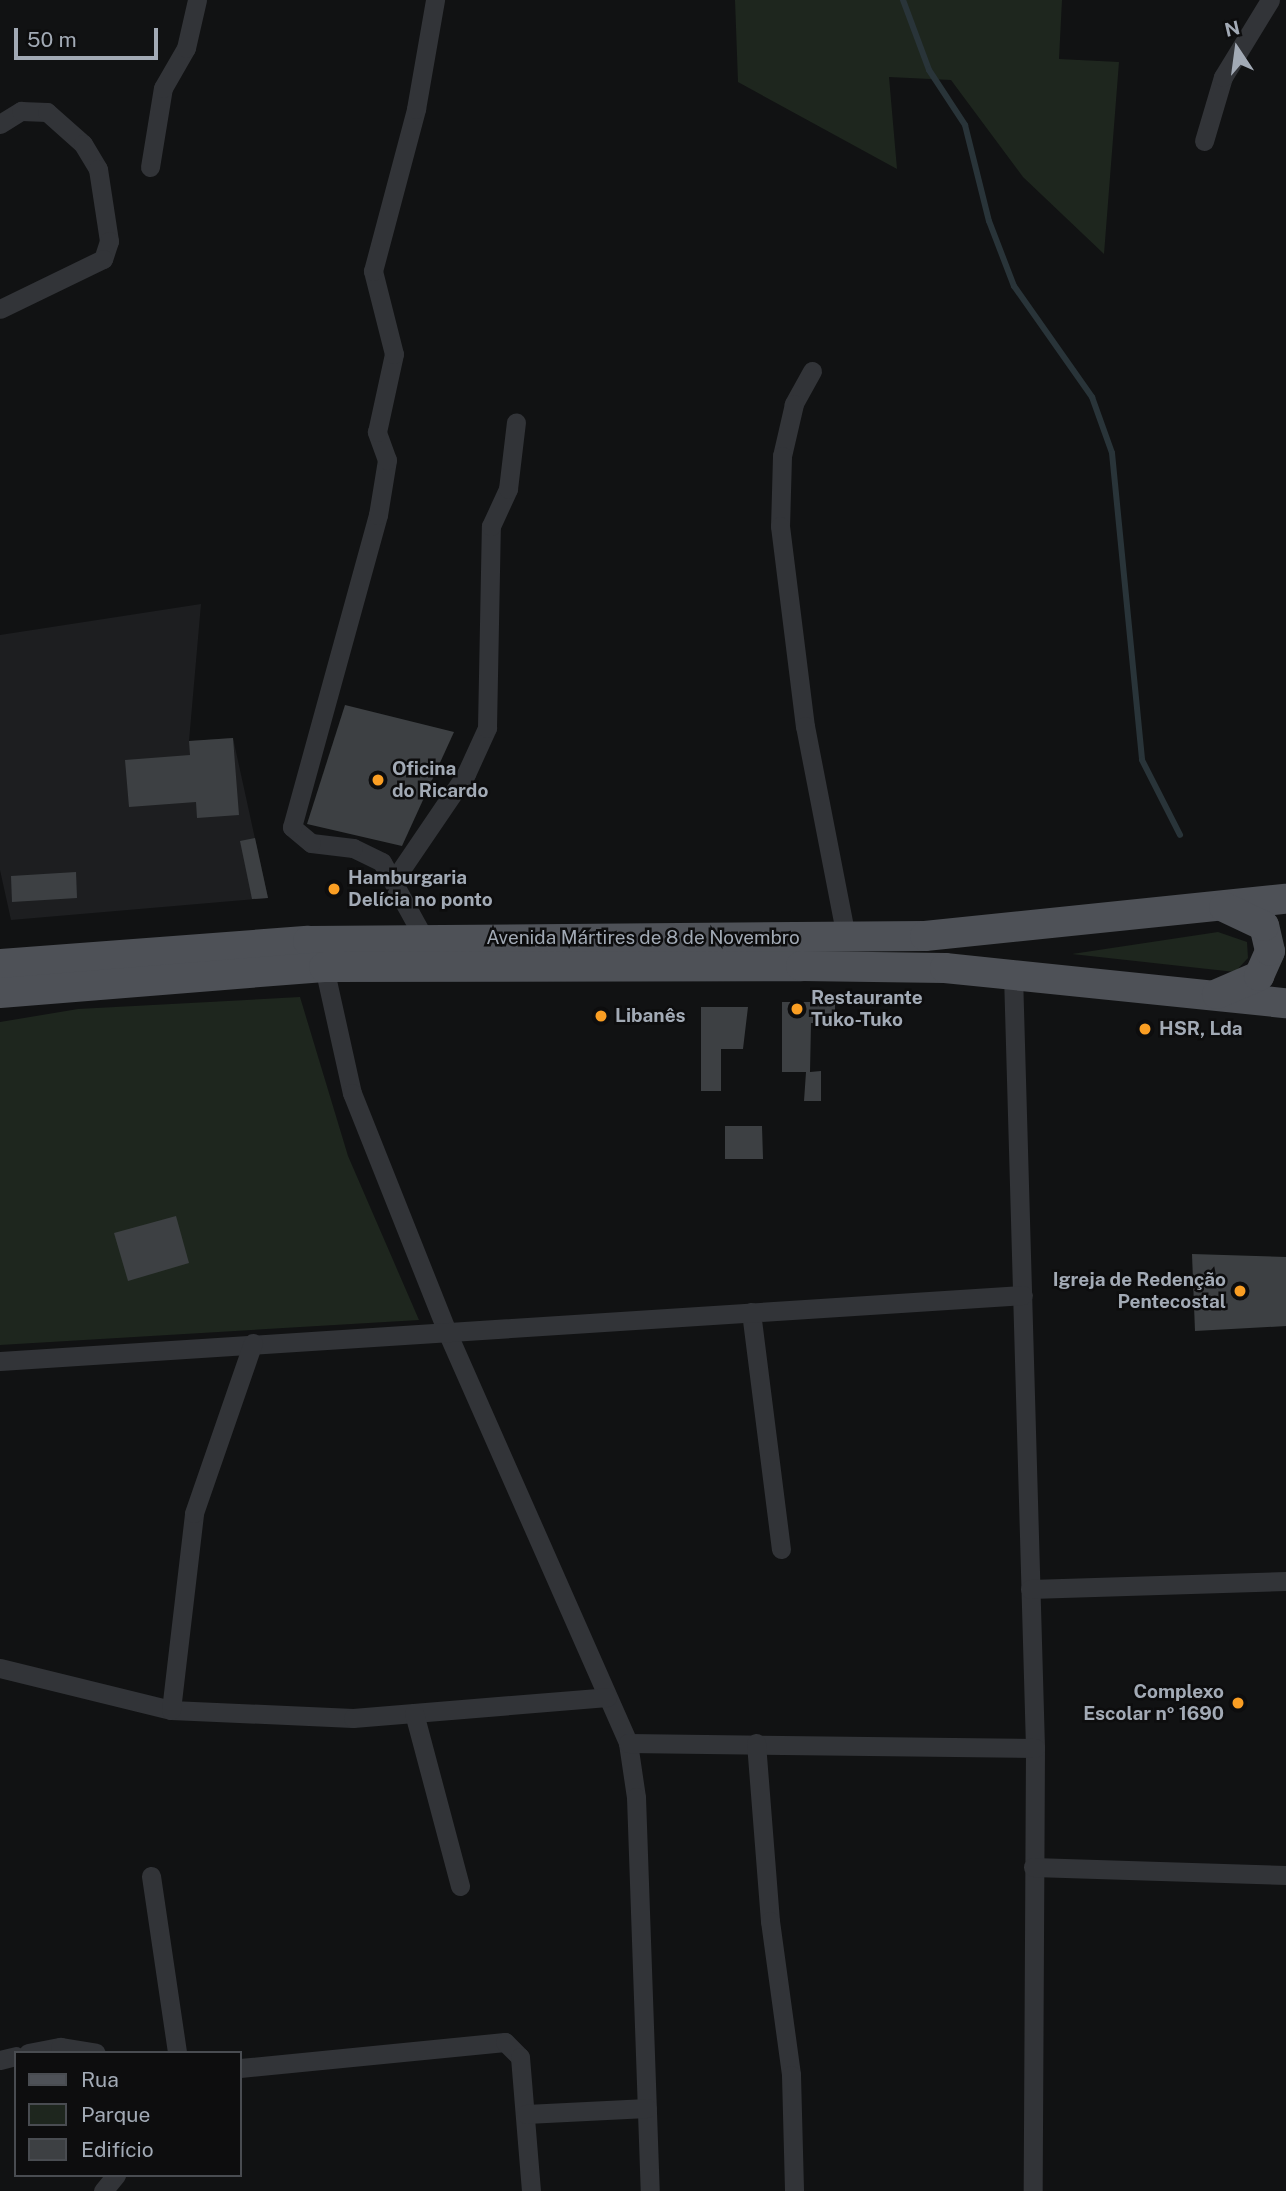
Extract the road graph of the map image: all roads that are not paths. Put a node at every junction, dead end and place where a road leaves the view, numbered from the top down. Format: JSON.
{"nodes":[{"id":1,"x":197,"y":0,"type":"edge"},
{"id":2,"x":435,"y":0,"type":"edge"},
{"id":3,"x":1270,"y":0,"type":"edge"},
{"id":4,"x":0,"y":124,"type":"edge"},
{"id":5,"x":1204,"y":141,"type":"dead end"},
{"id":6,"x":150,"y":167,"type":"dead end"},
{"id":7,"x":0,"y":309,"type":"edge"},
{"id":8,"x":812,"y":371,"type":"dead end"},
{"id":9,"x":516,"y":422,"type":"dead end"},
{"id":10,"x":394,"y":880,"type":"junction"},
{"id":11,"x":1286,"y":899,"type":"edge"},
{"id":12,"x":1218,"y":905,"type":"junction"},
{"id":13,"x":846,"y":937,"type":"junction"},
{"id":14,"x":425,"y":940,"type":"junction"},
{"id":15,"x":6,"y":956,"type":"edge"},
{"id":16,"x":324,"y":967,"type":"junction"},
{"id":17,"x":1013,"y":974,"type":"junction"},
{"id":18,"x":0,"y":993,"type":"edge"},
{"id":19,"x":1206,"y":997,"type":"junction"},
{"id":20,"x":1286,"y":1003,"type":"edge"},
{"id":21,"x":1023,"y":1295,"type":"junction"},
{"id":22,"x":751,"y":1312,"type":"junction"},
{"id":23,"x":447,"y":1332,"type":"junction"},
{"id":24,"x":253,"y":1343,"type":"junction"},
{"id":25,"x":0,"y":1361,"type":"edge"},
{"id":26,"x":781,"y":1549,"type":"dead end"},
{"id":27,"x":1286,"y":1581,"type":"edge"},
{"id":28,"x":1030,"y":1589,"type":"junction"},
{"id":29,"x":0,"y":1668,"type":"edge"},
{"id":30,"x":607,"y":1697,"type":"junction"},
{"id":31,"x":171,"y":1710,"type":"junction"},
{"id":32,"x":414,"y":1713,"type":"junction"},
{"id":33,"x":628,"y":1743,"type":"junction"},
{"id":34,"x":756,"y":1743,"type":"junction"},
{"id":35,"x":1035,"y":1748,"type":"junction"},
{"id":36,"x":1032,"y":1867,"type":"junction"},
{"id":37,"x":1286,"y":1875,"type":"edge"},
{"id":38,"x":151,"y":1876,"type":"dead end"},
{"id":39,"x":460,"y":1886,"type":"dead end"},
{"id":40,"x":39,"y":2051,"type":"edge"},
{"id":41,"x":84,"y":2051,"type":"edge"},
{"id":42,"x":177,"y":2051,"type":"edge"},
{"id":43,"x":242,"y":2068,"type":"edge"},
{"id":44,"x":646,"y":2108,"type":"junction"},
{"id":45,"x":526,"y":2114,"type":"junction"},
{"id":46,"x":114,"y":2177,"type":"edge"},
{"id":47,"x":103,"y":2191,"type":"edge"},
{"id":48,"x":531,"y":2191,"type":"edge"},
{"id":49,"x":650,"y":2191,"type":"edge"},
{"id":50,"x":794,"y":2191,"type":"edge"},
{"id":51,"x":1033,"y":2191,"type":"edge"}],
"edges":[{"from":1,"to":6,"type":"street"},
{"from":2,"to":10,"type":"street"},
{"from":3,"to":5,"type":"street"},
{"from":4,"to":7,"type":"street"},
{"from":8,"to":13,"type":"street"},
{"from":9,"to":10,"type":"street"},
{"from":10,"to":14,"type":"street"},
{"from":11,"to":12,"type":"main road","name":"Avenida Mártires de 8 de Novembro"},
{"from":12,"to":13,"type":"main road","name":"Avenida Mártires de 8 de Novembro"},
{"from":12,"to":19,"type":"main road"},
{"from":13,"to":14,"type":"main road","name":"Avenida Mártires de 8 de Novembro"},
{"from":14,"to":15,"type":"main road","name":"Avenida Mártires de 8 de Novembro"},
{"from":16,"to":17,"type":"main road","name":"Avenida Mártires de 8 de Novembro"},
{"from":16,"to":18,"type":"main road","name":"Avenida Mártires de 8 de Novembro"},
{"from":16,"to":23,"type":"street"},
{"from":17,"to":19,"type":"main road","name":"Avenida Mártires de 8 de Novembro"},
{"from":17,"to":21,"type":"street"},
{"from":19,"to":20,"type":"main road","name":"Avenida Mártires de 8 de Novembro"},
{"from":21,"to":22,"type":"street"},
{"from":21,"to":28,"type":"street"},
{"from":22,"to":23,"type":"street"},
{"from":22,"to":26,"type":"street"},
{"from":23,"to":24,"type":"street"},
{"from":23,"to":30,"type":"street"},
{"from":24,"to":25,"type":"street"},
{"from":24,"to":31,"type":"street"},
{"from":27,"to":28,"type":"street"},
{"from":28,"to":35,"type":"street"},
{"from":29,"to":31,"type":"street"},
{"from":30,"to":32,"type":"street"},
{"from":30,"to":33,"type":"street"},
{"from":31,"to":32,"type":"street"},
{"from":32,"to":39,"type":"street"},
{"from":33,"to":34,"type":"street"},
{"from":33,"to":44,"type":"street"},
{"from":34,"to":35,"type":"street"},
{"from":34,"to":50,"type":"street"},
{"from":35,"to":36,"type":"street"},
{"from":36,"to":37,"type":"street"},
{"from":36,"to":51,"type":"street"},
{"from":38,"to":42,"type":"street"},
{"from":40,"to":41,"type":"street"},
{"from":43,"to":45,"type":"street"},
{"from":44,"to":45,"type":"street"},
{"from":44,"to":49,"type":"street"},
{"from":45,"to":48,"type":"street"},
{"from":46,"to":47,"type":"street"}]}
